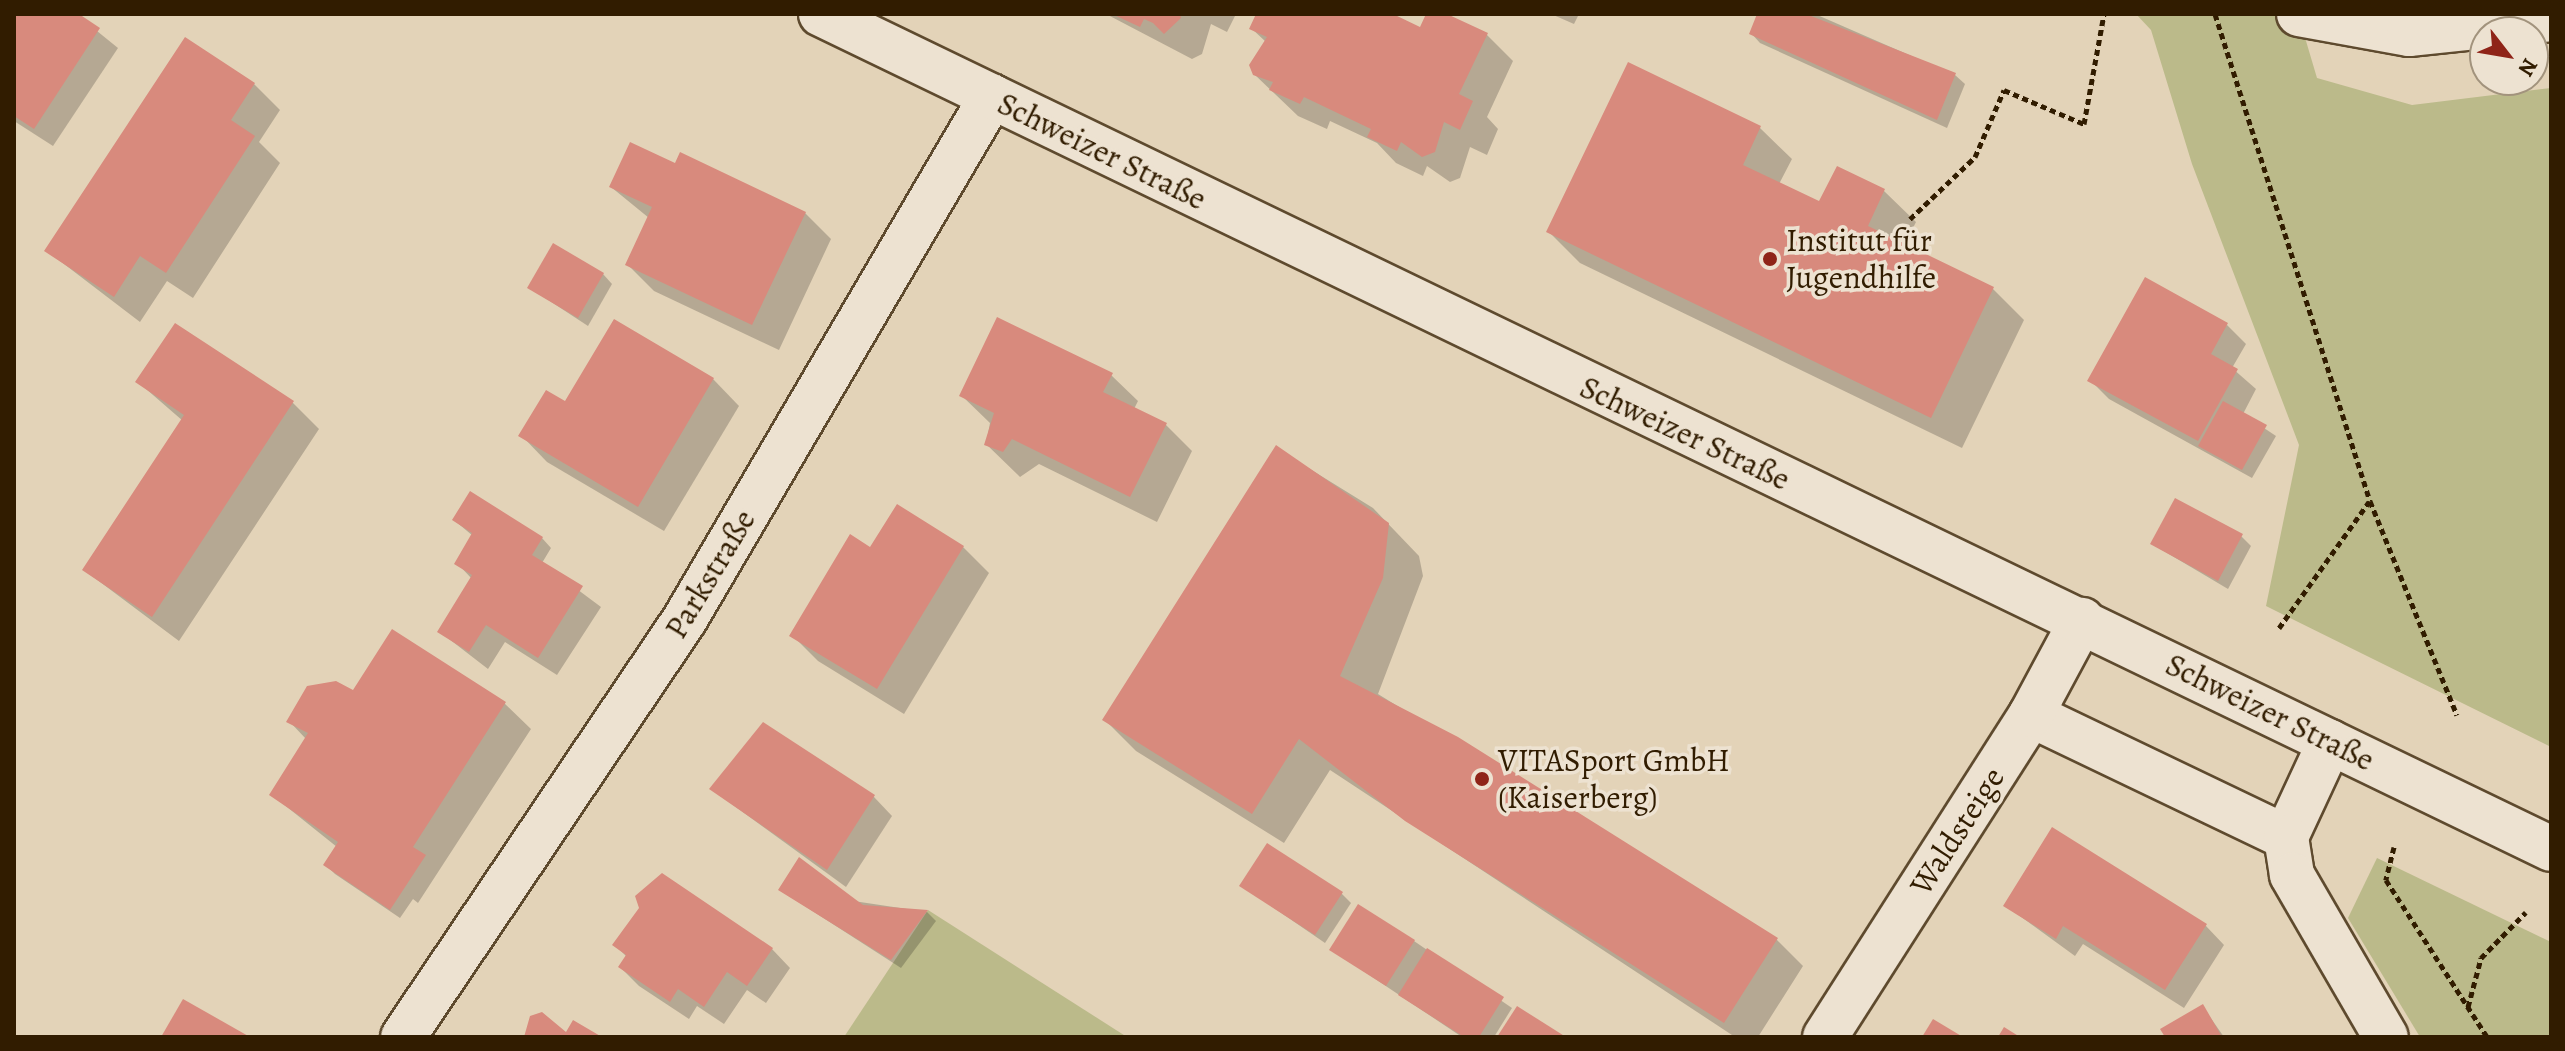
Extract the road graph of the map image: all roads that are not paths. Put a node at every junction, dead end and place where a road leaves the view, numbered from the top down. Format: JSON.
{"nodes":[{"id":1,"x":821,"y":14,"type":"edge"},
{"id":2,"x":2299,"y":14,"type":"edge"},
{"id":3,"x":2551,"y":19,"type":"edge"},
{"id":4,"x":992,"y":96,"type":"junction"},
{"id":5,"x":2082,"y":620,"type":"junction"},
{"id":6,"x":2031,"y":715,"type":"junction"},
{"id":7,"x":2330,"y":742,"type":"junction"},
{"id":8,"x":2286,"y":837,"type":"junction"},
{"id":9,"x":2551,"y":849,"type":"edge"},
{"id":10,"x":403,"y":1037,"type":"edge"},
{"id":11,"x":1825,"y":1037,"type":"edge"},
{"id":12,"x":2386,"y":1037,"type":"edge"}],
"edges":[{"from":1,"to":4,"type":"street","name":"Schweizer Straße"},
{"from":2,"to":3,"type":"street"},
{"from":4,"to":5,"type":"street","name":"Schweizer Straße"},
{"from":4,"to":10,"type":"street","name":"Parkstraße"},
{"from":5,"to":6,"type":"street","name":"Waldsteige"},
{"from":5,"to":7,"type":"street","name":"Schweizer Straße"},
{"from":6,"to":8,"type":"street"},
{"from":6,"to":11,"type":"street","name":"Waldsteige"},
{"from":7,"to":8,"type":"street"},
{"from":7,"to":9,"type":"street","name":"Schweizer Straße"},
{"from":8,"to":12,"type":"street"}]}
